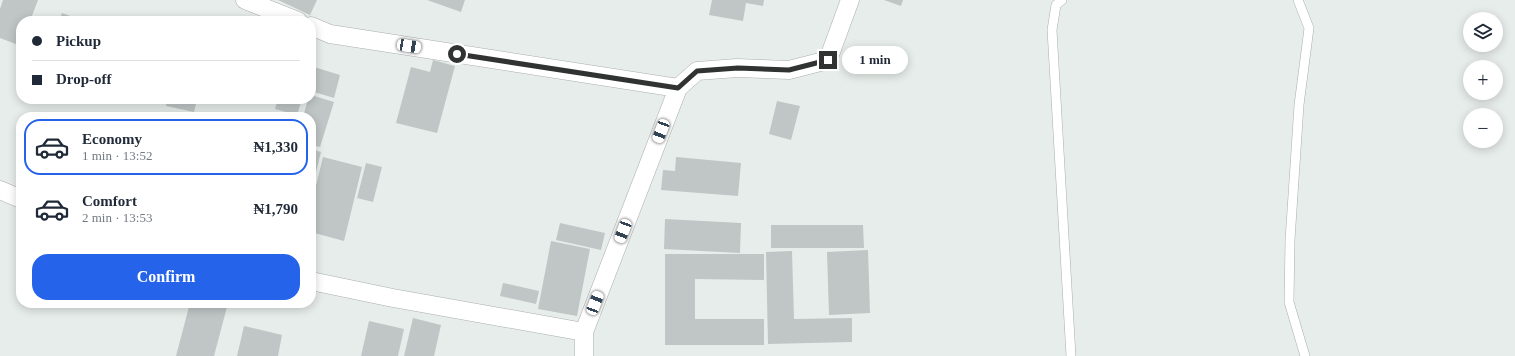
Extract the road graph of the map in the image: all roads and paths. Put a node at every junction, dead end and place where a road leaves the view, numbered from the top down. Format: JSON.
{"nodes":[{"id":1,"x":245,"y":0,"type":"edge"},
{"id":2,"x":850,"y":0,"type":"edge"},
{"id":3,"x":1062,"y":0,"type":"edge"},
{"id":4,"x":1298,"y":0,"type":"edge"},
{"id":5,"x":285,"y":16,"type":"edge"},
{"id":6,"x":316,"y":28,"type":"edge"},
{"id":7,"x":678,"y":88,"type":"junction"},
{"id":8,"x":0,"y":190,"type":"edge"},
{"id":9,"x":16,"y":197,"type":"edge"},
{"id":10,"x":316,"y":282,"type":"edge"},
{"id":11,"x":584,"y":332,"type":"junction"},
{"id":12,"x":584,"y":356,"type":"edge"},
{"id":13,"x":1071,"y":356,"type":"edge"},
{"id":14,"x":1306,"y":356,"type":"edge"}],
"edges":[{"from":1,"to":5,"type":"street"},
{"from":2,"to":7,"type":"street"},
{"from":3,"to":13,"type":"lane"},
{"from":4,"to":14,"type":"lane"},
{"from":6,"to":7,"type":"street"},
{"from":7,"to":11,"type":"street"},
{"from":8,"to":9,"type":"street"},
{"from":10,"to":11,"type":"street"},
{"from":11,"to":12,"type":"street"}]}
